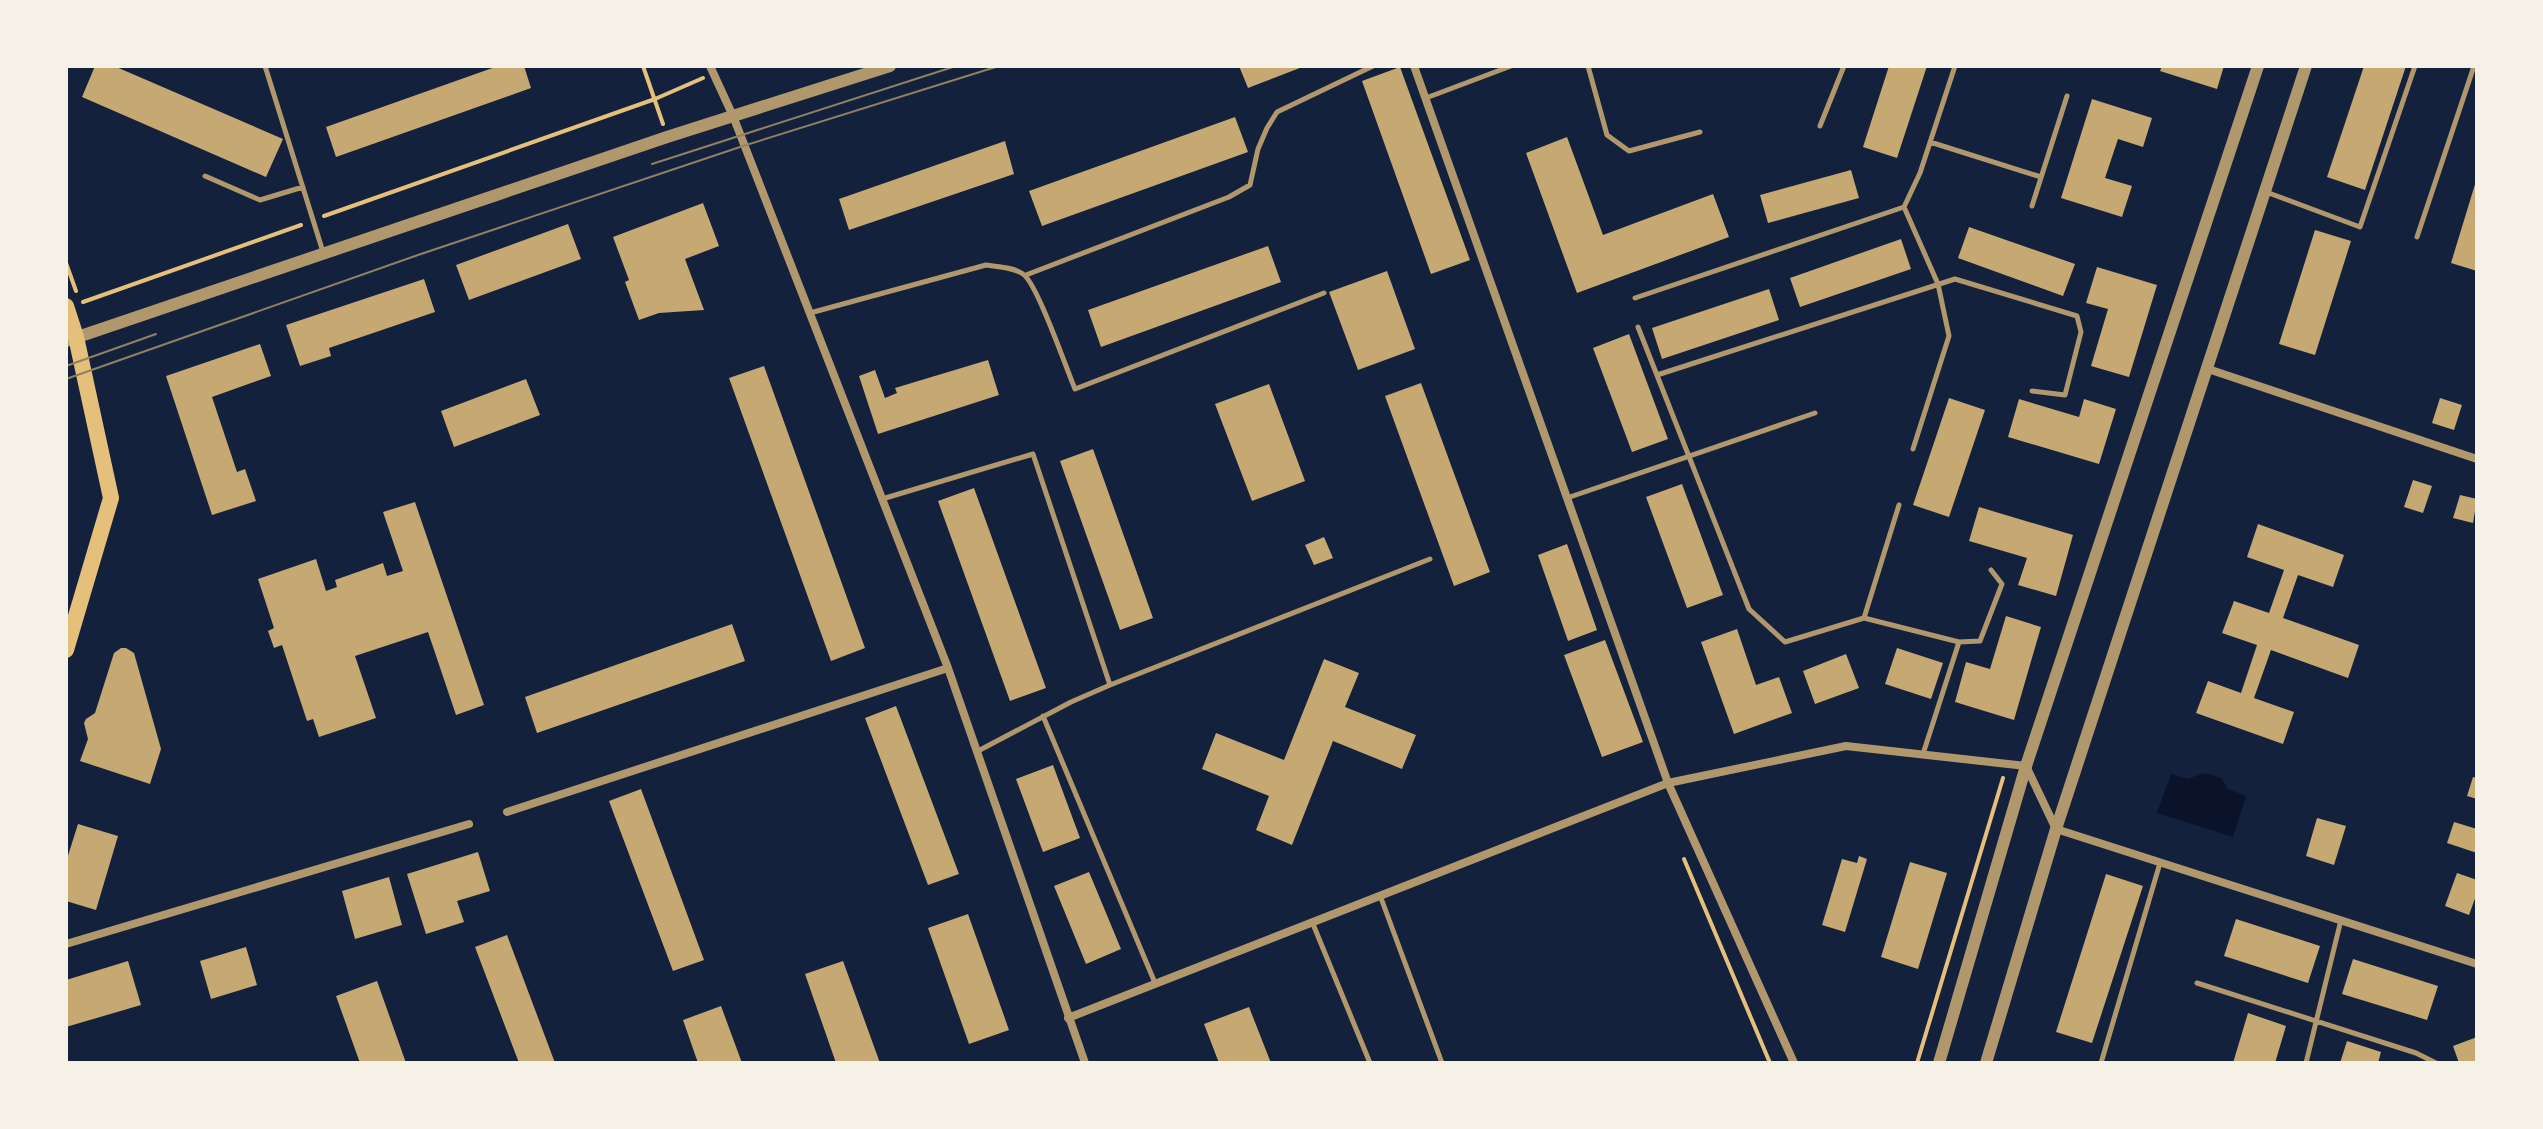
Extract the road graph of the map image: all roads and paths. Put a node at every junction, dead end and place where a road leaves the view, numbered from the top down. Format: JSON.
{"nodes":[{"id":1,"x":265,"y":66,"type":"edge"},
{"id":2,"x":643,"y":66,"type":"edge"},
{"id":3,"x":890,"y":66,"type":"edge"},
{"id":4,"x":1373,"y":66,"type":"edge"},
{"id":5,"x":1414,"y":66,"type":"edge"},
{"id":6,"x":1511,"y":66,"type":"edge"},
{"id":7,"x":1588,"y":66,"type":"edge"},
{"id":8,"x":1844,"y":66,"type":"edge"},
{"id":9,"x":1955,"y":66,"type":"edge"},
{"id":10,"x":2258,"y":66,"type":"edge"},
{"id":11,"x":2306,"y":66,"type":"edge"},
{"id":12,"x":2415,"y":66,"type":"edge"},
{"id":13,"x":2474,"y":66,"type":"edge"},
{"id":14,"x":711,"y":70,"type":"edge"},
{"id":15,"x":2067,"y":96,"type":"dead end"},
{"id":16,"x":1425,"y":98,"type":"junction"},
{"id":17,"x":655,"y":99,"type":"junction"},
{"id":18,"x":733,"y":116,"type":"junction"},
{"id":19,"x":1820,"y":126,"type":"dead end"},
{"id":20,"x":1700,"y":132,"type":"dead end"},
{"id":21,"x":667,"y":137,"type":"junction"},
{"id":22,"x":1930,"y":142,"type":"junction"},
{"id":23,"x":205,"y":176,"type":"dead end"},
{"id":24,"x":2041,"y":177,"type":"junction"},
{"id":25,"x":303,"y":187,"type":"junction"},
{"id":26,"x":2265,"y":191,"type":"junction"},
{"id":27,"x":2032,"y":206,"type":"dead end"},
{"id":28,"x":1904,"y":207,"type":"junction"},
{"id":29,"x":313,"y":221,"type":"junction"},
{"id":30,"x":2417,"y":237,"type":"dead end"},
{"id":31,"x":323,"y":253,"type":"junction"},
{"id":32,"x":66,"y":263,"type":"edge"},
{"id":33,"x":1026,"y":275,"type":"junction"},
{"id":34,"x":1938,"y":284,"type":"junction"},
{"id":35,"x":1324,"y":293,"type":"dead end"},
{"id":36,"x":1635,"y":298,"type":"dead end"},
{"id":37,"x":66,"y":306,"type":"edge"},
{"id":38,"x":809,"y":314,"type":"junction"},
{"id":39,"x":1638,"y":327,"type":"dead end"},
{"id":40,"x":71,"y":339,"type":"edge"},
{"id":41,"x":2208,"y":369,"type":"junction"},
{"id":42,"x":1657,"y":375,"type":"junction"},
{"id":43,"x":2032,"y":391,"type":"dead end"},
{"id":44,"x":1815,"y":413,"type":"dead end"},
{"id":45,"x":1913,"y":449,"type":"dead end"},
{"id":46,"x":1689,"y":456,"type":"junction"},
{"id":47,"x":2477,"y":459,"type":"edge"},
{"id":48,"x":1567,"y":498,"type":"junction"},
{"id":49,"x":882,"y":499,"type":"junction"},
{"id":50,"x":1899,"y":505,"type":"dead end"},
{"id":51,"x":1430,"y":559,"type":"dead end"},
{"id":52,"x":1991,"y":570,"type":"dead end"},
{"id":53,"x":1864,"y":618,"type":"junction"},
{"id":54,"x":1959,"y":642,"type":"junction"},
{"id":55,"x":66,"y":650,"type":"edge"},
{"id":56,"x":948,"y":668,"type":"junction"},
{"id":57,"x":1110,"y":685,"type":"junction"},
{"id":58,"x":1043,"y":716,"type":"junction"},
{"id":59,"x":977,"y":752,"type":"junction"},
{"id":60,"x":1923,"y":755,"type":"junction"},
{"id":61,"x":2007,"y":763,"type":"junction"},
{"id":62,"x":2026,"y":766,"type":"junction"},
{"id":63,"x":1668,"y":783,"type":"junction"},
{"id":64,"x":507,"y":812,"type":"dead end"},
{"id":65,"x":469,"y":824,"type":"dead end"},
{"id":66,"x":2056,"y":829,"type":"junction"},
{"id":67,"x":1679,"y":846,"type":"dead end"},
{"id":68,"x":2160,"y":863,"type":"junction"},
{"id":69,"x":1381,"y":898,"type":"junction"},
{"id":70,"x":2341,"y":920,"type":"junction"},
{"id":71,"x":1313,"y":924,"type":"junction"},
{"id":72,"x":66,"y":944,"type":"edge"},
{"id":73,"x":2477,"y":964,"type":"edge"},
{"id":74,"x":2197,"y":983,"type":"dead end"},
{"id":75,"x":1155,"y":984,"type":"junction"},
{"id":76,"x":1068,"y":1018,"type":"junction"},
{"id":77,"x":2317,"y":1022,"type":"junction"},
{"id":78,"x":1084,"y":1063,"type":"edge"},
{"id":79,"x":1370,"y":1063,"type":"edge"},
{"id":80,"x":1442,"y":1063,"type":"edge"},
{"id":81,"x":1770,"y":1063,"type":"edge"},
{"id":82,"x":1794,"y":1063,"type":"edge"},
{"id":83,"x":1917,"y":1063,"type":"edge"},
{"id":84,"x":1939,"y":1063,"type":"edge"},
{"id":85,"x":1986,"y":1063,"type":"edge"},
{"id":86,"x":2101,"y":1063,"type":"edge"},
{"id":87,"x":2306,"y":1063,"type":"edge"},
{"id":88,"x":2436,"y":1063,"type":"edge"}],
"edges":[{"from":1,"to":25,"type":"lane"},
{"from":2,"to":17,"type":"path"},
{"from":3,"to":18,"type":"street"},
{"from":4,"to":33,"type":"lane"},
{"from":5,"to":16,"type":"street"},
{"from":6,"to":16,"type":"lane"},
{"from":7,"to":20,"type":"lane"},
{"from":8,"to":19,"type":"lane"},
{"from":9,"to":22,"type":"lane"},
{"from":10,"to":62,"type":"street"},
{"from":11,"to":26,"type":"street"},
{"from":12,"to":26,"type":"lane"},
{"from":13,"to":30,"type":"lane"},
{"from":14,"to":17,"type":"path"},
{"from":14,"to":18,"type":"street"},
{"from":15,"to":24,"type":"lane"},
{"from":16,"to":48,"type":"street"},
{"from":17,"to":21,"type":"path"},
{"from":17,"to":29,"type":"path"},
{"from":18,"to":21,"type":"street"},
{"from":18,"to":38,"type":"street"},
{"from":21,"to":31,"type":"street"},
{"from":22,"to":24,"type":"lane"},
{"from":22,"to":28,"type":"lane"},
{"from":23,"to":25,"type":"lane"},
{"from":24,"to":27,"type":"lane"},
{"from":25,"to":29,"type":"lane"},
{"from":26,"to":41,"type":"street"},
{"from":28,"to":34,"type":"lane"},
{"from":28,"to":36,"type":"lane"},
{"from":29,"to":31,"type":"lane"},
{"from":29,"to":32,"type":"path"},
{"from":31,"to":40,"type":"street"},
{"from":33,"to":35,"type":"lane"},
{"from":33,"to":38,"type":"lane"},
{"from":34,"to":42,"type":"lane"},
{"from":34,"to":43,"type":"lane"},
{"from":34,"to":45,"type":"lane"},
{"from":37,"to":40,"type":"main road"},
{"from":38,"to":49,"type":"street"},
{"from":39,"to":42,"type":"lane"},
{"from":40,"to":55,"type":"main road"},
{"from":41,"to":47,"type":"street"},
{"from":41,"to":66,"type":"street"},
{"from":42,"to":46,"type":"lane"},
{"from":44,"to":46,"type":"lane"},
{"from":46,"to":48,"type":"lane"},
{"from":46,"to":53,"type":"lane"},
{"from":48,"to":63,"type":"street"},
{"from":49,"to":56,"type":"street"},
{"from":49,"to":57,"type":"lane"},
{"from":50,"to":53,"type":"lane"},
{"from":51,"to":57,"type":"lane"},
{"from":52,"to":54,"type":"lane"},
{"from":53,"to":54,"type":"lane"},
{"from":54,"to":60,"type":"lane"},
{"from":56,"to":59,"type":"street"},
{"from":56,"to":64,"type":"street"},
{"from":57,"to":58,"type":"lane"},
{"from":58,"to":59,"type":"lane"},
{"from":58,"to":75,"type":"lane"},
{"from":59,"to":76,"type":"street"},
{"from":60,"to":61,"type":"street"},
{"from":60,"to":63,"type":"street"},
{"from":61,"to":62,"type":"street"},
{"from":61,"to":83,"type":"path"},
{"from":62,"to":66,"type":"street"},
{"from":62,"to":84,"type":"street"},
{"from":63,"to":69,"type":"street"},
{"from":63,"to":82,"type":"street"},
{"from":65,"to":72,"type":"street"},
{"from":66,"to":68,"type":"street"},
{"from":66,"to":85,"type":"street"},
{"from":67,"to":81,"type":"path"},
{"from":68,"to":70,"type":"street"},
{"from":68,"to":86,"type":"lane"},
{"from":69,"to":71,"type":"street"},
{"from":69,"to":80,"type":"lane"},
{"from":70,"to":73,"type":"street"},
{"from":70,"to":77,"type":"lane"},
{"from":71,"to":75,"type":"street"},
{"from":71,"to":79,"type":"lane"},
{"from":74,"to":77,"type":"lane"},
{"from":75,"to":76,"type":"street"},
{"from":76,"to":78,"type":"street"},
{"from":77,"to":87,"type":"lane"},
{"from":77,"to":88,"type":"lane"}]}
